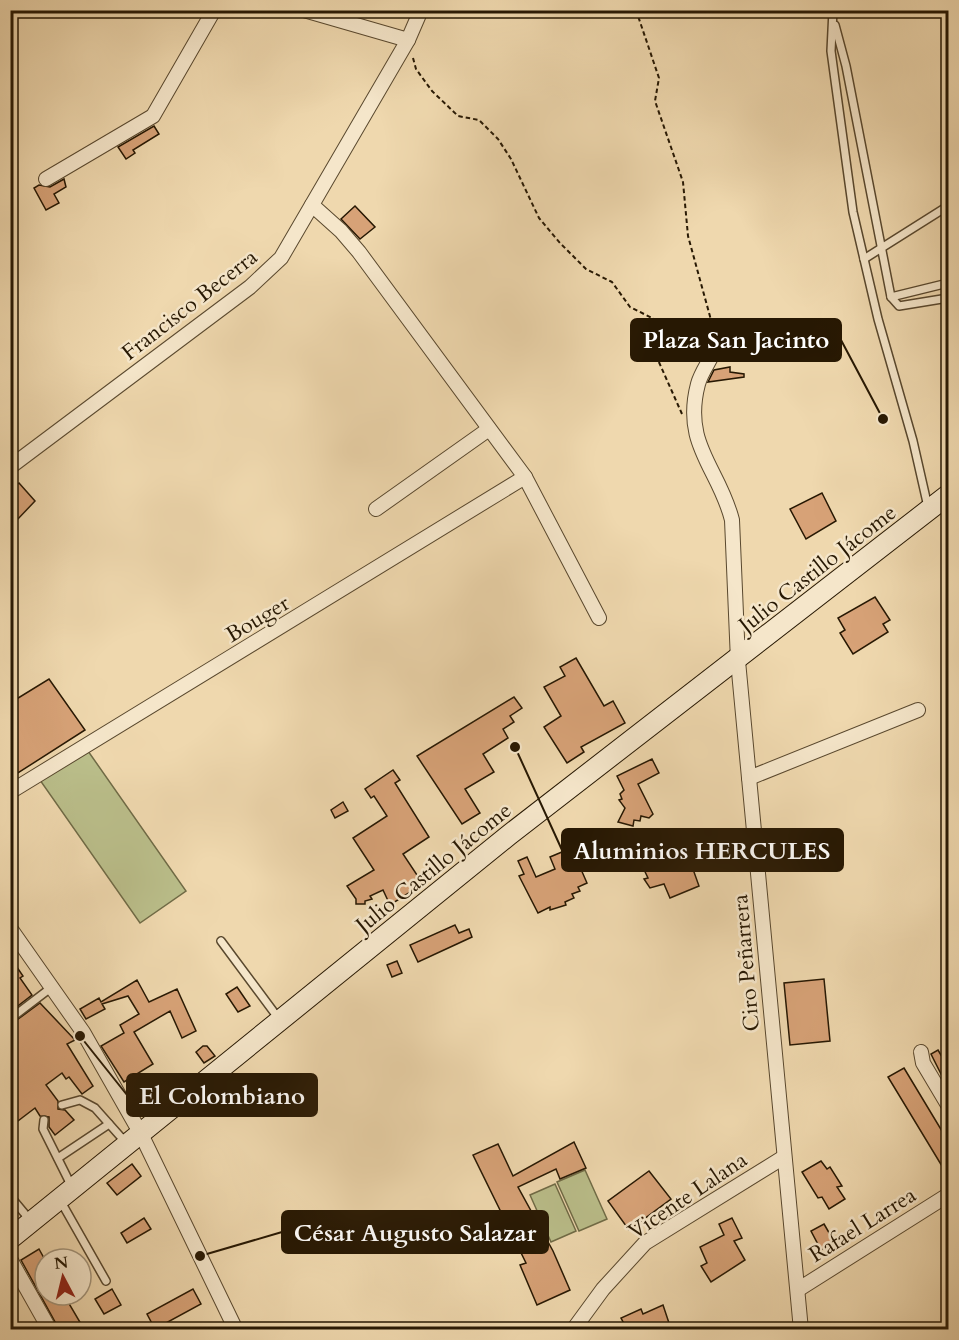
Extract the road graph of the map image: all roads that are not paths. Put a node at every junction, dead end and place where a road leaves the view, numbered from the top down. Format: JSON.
{"nodes":[{"id":1,"x":214,"y":10,"type":"edge"},
{"id":2,"x":304,"y":10,"type":"edge"},
{"id":3,"x":421,"y":10,"type":"edge"},
{"id":4,"x":833,"y":10,"type":"edge"},
{"id":5,"x":833,"y":19,"type":"junction"},
{"id":6,"x":408,"y":40,"type":"junction"},
{"id":7,"x":46,"y":179,"type":"dead end"},
{"id":8,"x":312,"y":205,"type":"junction"},
{"id":9,"x":948,"y":206,"type":"edge"},
{"id":10,"x":882,"y":249,"type":"junction"},
{"id":11,"x":864,"y":259,"type":"junction"},
{"id":12,"x":948,"y":283,"type":"edge"},
{"id":13,"x":891,"y":297,"type":"junction"},
{"id":14,"x":948,"y":298,"type":"edge"},
{"id":15,"x":717,"y":342,"type":"road end"},
{"id":16,"x":489,"y":429,"type":"junction"},
{"id":17,"x":10,"y":467,"type":"edge"},
{"id":18,"x":525,"y":477,"type":"junction"},
{"id":19,"x":948,"y":495,"type":"edge"},
{"id":20,"x":376,"y":509,"type":"dead end"},
{"id":21,"x":929,"y":511,"type":"junction"},
{"id":22,"x":599,"y":618,"type":"dead end"},
{"id":23,"x":738,"y":661,"type":"junction"},
{"id":24,"x":918,"y":710,"type":"dead end"},
{"id":25,"x":748,"y":778,"type":"junction"},
{"id":26,"x":10,"y":792,"type":"edge"},
{"id":27,"x":10,"y":928,"type":"edge"},
{"id":28,"x":221,"y":941,"type":"dead end"},
{"id":29,"x":52,"y":987,"type":"junction"},
{"id":30,"x":10,"y":1019,"type":"edge"},
{"id":31,"x":281,"y":1021,"type":"junction"},
{"id":32,"x":921,"y":1052,"type":"dead end"},
{"id":33,"x":62,"y":1105,"type":"dead end"},
{"id":34,"x":948,"y":1105,"type":"edge"},
{"id":35,"x":44,"y":1120,"type":"dead end"},
{"id":36,"x":109,"y":1124,"type":"junction"},
{"id":37,"x":135,"y":1140,"type":"junction"},
{"id":38,"x":784,"y":1157,"type":"junction"},
{"id":39,"x":58,"y":1158,"type":"junction"},
{"id":40,"x":67,"y":1195,"type":"junction"},
{"id":41,"x":948,"y":1195,"type":"edge"},
{"id":42,"x":10,"y":1196,"type":"edge"},
{"id":43,"x":32,"y":1222,"type":"junction"},
{"id":44,"x":10,"y":1239,"type":"edge"},
{"id":45,"x":10,"y":1259,"type":"edge"},
{"id":46,"x":106,"y":1281,"type":"dead end"},
{"id":47,"x":799,"y":1289,"type":"junction"},
{"id":48,"x":50,"y":1329,"type":"edge"},
{"id":49,"x":236,"y":1329,"type":"edge"},
{"id":50,"x":573,"y":1329,"type":"edge"},
{"id":51,"x":801,"y":1329,"type":"edge"}],
"edges":[{"from":1,"to":7,"type":"street"},
{"from":2,"to":6,"type":"street"},
{"from":3,"to":6,"type":"street","name":"Francisco Becerra"},
{"from":4,"to":5,"type":"lane"},
{"from":5,"to":10,"type":"lane"},
{"from":5,"to":11,"type":"lane"},
{"from":6,"to":8,"type":"street","name":"Francisco Becerra"},
{"from":8,"to":16,"type":"street"},
{"from":8,"to":17,"type":"street","name":"Francisco Becerra"},
{"from":9,"to":10,"type":"lane"},
{"from":10,"to":11,"type":"lane"},
{"from":10,"to":13,"type":"lane"},
{"from":11,"to":21,"type":"lane"},
{"from":12,"to":13,"type":"lane"},
{"from":13,"to":14,"type":"lane"},
{"from":15,"to":23,"type":"street","name":"Ciro Peñarrera"},
{"from":16,"to":18,"type":"street"},
{"from":16,"to":20,"type":"street"},
{"from":18,"to":22,"type":"street"},
{"from":18,"to":26,"type":"street","name":"Bouger"},
{"from":19,"to":21,"type":"main road","name":"Julio Castillo Jácome"},
{"from":21,"to":23,"type":"main road","name":"Julio Castillo Jácome"},
{"from":23,"to":25,"type":"street","name":"Ciro Peñarrera"},
{"from":23,"to":31,"type":"main road","name":"Julio Castillo Jácome"},
{"from":24,"to":25,"type":"street"},
{"from":25,"to":38,"type":"street","name":"Ciro Peñarrera"},
{"from":27,"to":29,"type":"street"},
{"from":28,"to":31,"type":"lane"},
{"from":29,"to":30,"type":"lane"},
{"from":29,"to":37,"type":"street"},
{"from":31,"to":37,"type":"main road","name":"Julio Castillo Jácome"},
{"from":32,"to":34,"type":"street"},
{"from":33,"to":36,"type":"lane"},
{"from":35,"to":39,"type":"lane"},
{"from":36,"to":37,"type":"lane"},
{"from":36,"to":39,"type":"lane"},
{"from":37,"to":40,"type":"main road","name":"Julio Castillo Jácome"},
{"from":37,"to":49,"type":"street"},
{"from":38,"to":47,"type":"street","name":"Ciro Peñarrera"},
{"from":38,"to":50,"type":"street","name":"Vicente Lalana"},
{"from":39,"to":40,"type":"lane"},
{"from":40,"to":43,"type":"main road","name":"Julio Castillo Jácome"},
{"from":40,"to":46,"type":"lane"},
{"from":41,"to":47,"type":"street","name":"Rafael Larrea"},
{"from":42,"to":43,"type":"lane"},
{"from":43,"to":44,"type":"main road","name":"Julio Castillo Jácome"},
{"from":45,"to":48,"type":"street"},
{"from":47,"to":51,"type":"street","name":"Ciro Peñarrera"}]}
